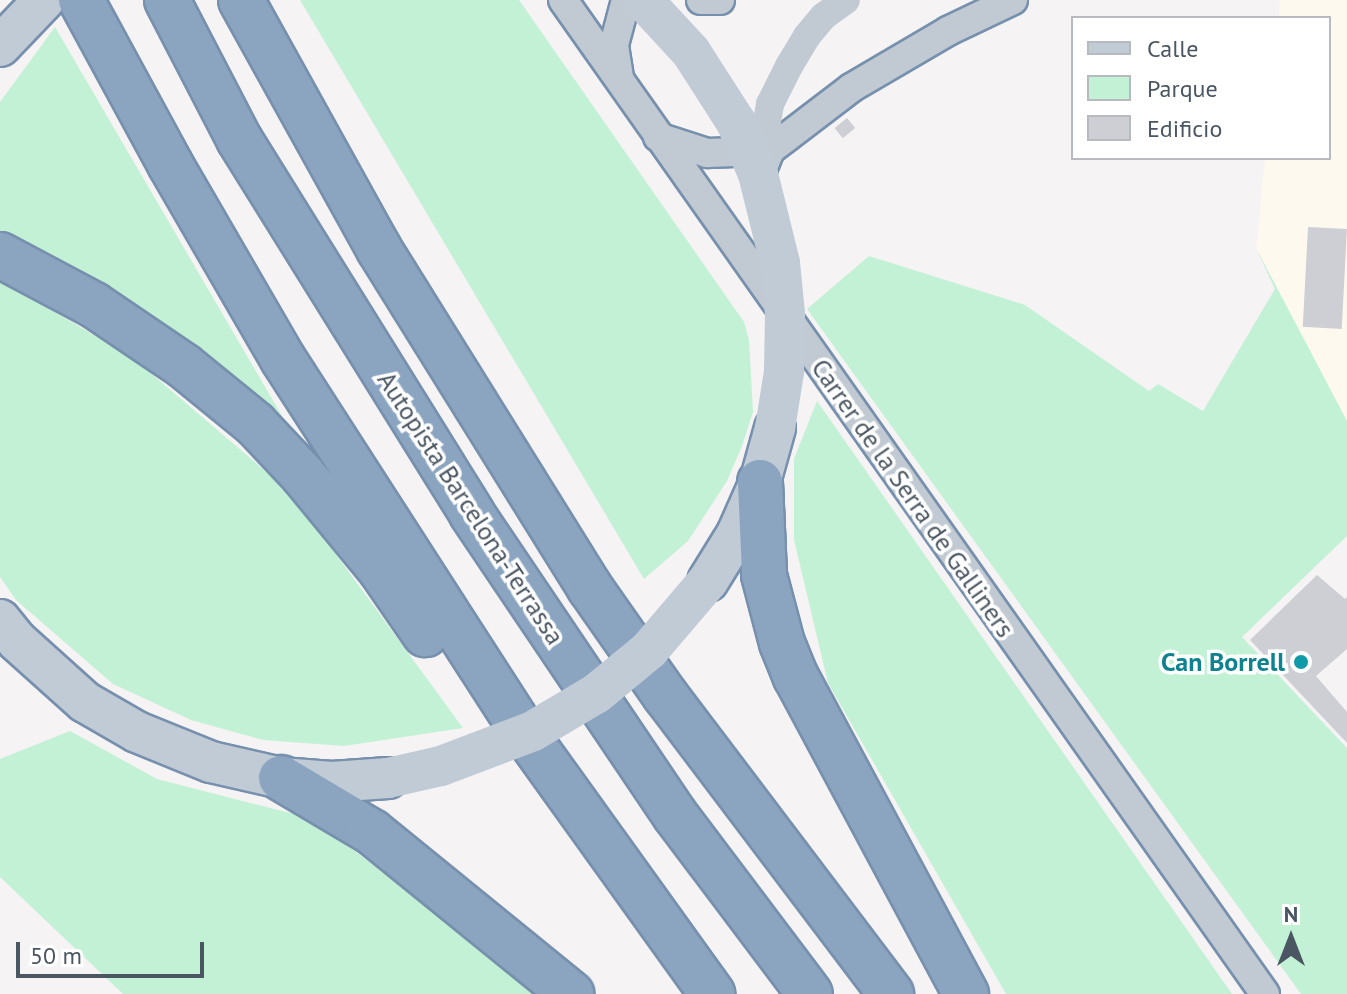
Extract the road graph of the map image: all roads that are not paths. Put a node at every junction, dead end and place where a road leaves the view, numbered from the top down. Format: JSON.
{"nodes":[{"id":1,"x":81,"y":0,"type":"edge"},
{"id":2,"x":167,"y":0,"type":"edge"},
{"id":3,"x":241,"y":0,"type":"edge"},
{"id":4,"x":563,"y":0,"type":"edge"},
{"id":5,"x":626,"y":0,"type":"edge"},
{"id":6,"x":643,"y":0,"type":"edge"},
{"id":7,"x":701,"y":0,"type":"edge"},
{"id":8,"x":720,"y":0,"type":"edge"},
{"id":9,"x":846,"y":0,"type":"edge"},
{"id":10,"x":1013,"y":0,"type":"edge"},
{"id":11,"x":619,"y":81,"type":"junction"},
{"id":12,"x":658,"y":137,"type":"junction"},
{"id":13,"x":764,"y":162,"type":"junction"},
{"id":14,"x":0,"y":255,"type":"edge"},
{"id":15,"x":759,"y":280,"type":"junction"},
{"id":16,"x":760,"y":482,"type":"junction"},
{"id":17,"x":6,"y":632,"type":"edge"},
{"id":18,"x":514,"y":718,"type":"junction"},
{"id":19,"x":281,"y":778,"type":"junction"},
{"id":20,"x":571,"y":994,"type":"edge"},
{"id":21,"x":712,"y":994,"type":"edge"},
{"id":22,"x":810,"y":994,"type":"edge"},
{"id":23,"x":891,"y":994,"type":"edge"},
{"id":24,"x":966,"y":994,"type":"edge"},
{"id":25,"x":1265,"y":994,"type":"edge"}],
"edges":[{"from":1,"to":18,"type":"highway"},
{"from":2,"to":22,"type":"highway","name":"Autopista Barcelona-Terrassa"},
{"from":3,"to":23,"type":"highway"},
{"from":4,"to":11,"type":"street","name":"Carrer de la Serra de Galliners"},
{"from":5,"to":11,"type":"street"},
{"from":6,"to":13,"type":"street","bridge":true},
{"from":7,"to":8,"type":"street"},
{"from":9,"to":13,"type":"street","bridge":true},
{"from":10,"to":13,"type":"street"},
{"from":11,"to":12,"type":"street","name":"Carrer de la Serra de Galliners"},
{"from":12,"to":13,"type":"street"},
{"from":12,"to":15,"type":"street","name":"Carrer de la Serra de Galliners"},
{"from":13,"to":15,"type":"street"},
{"from":13,"to":16,"type":"street","bridge":true},
{"from":14,"to":18,"type":"highway"},
{"from":15,"to":25,"type":"street","name":"Carrer de la Serra de Galliners"},
{"from":16,"to":19,"type":"street","bridge":true},
{"from":16,"to":24,"type":"highway"},
{"from":17,"to":19,"type":"street"},
{"from":18,"to":21,"type":"highway"},
{"from":19,"to":20,"type":"highway"}]}
